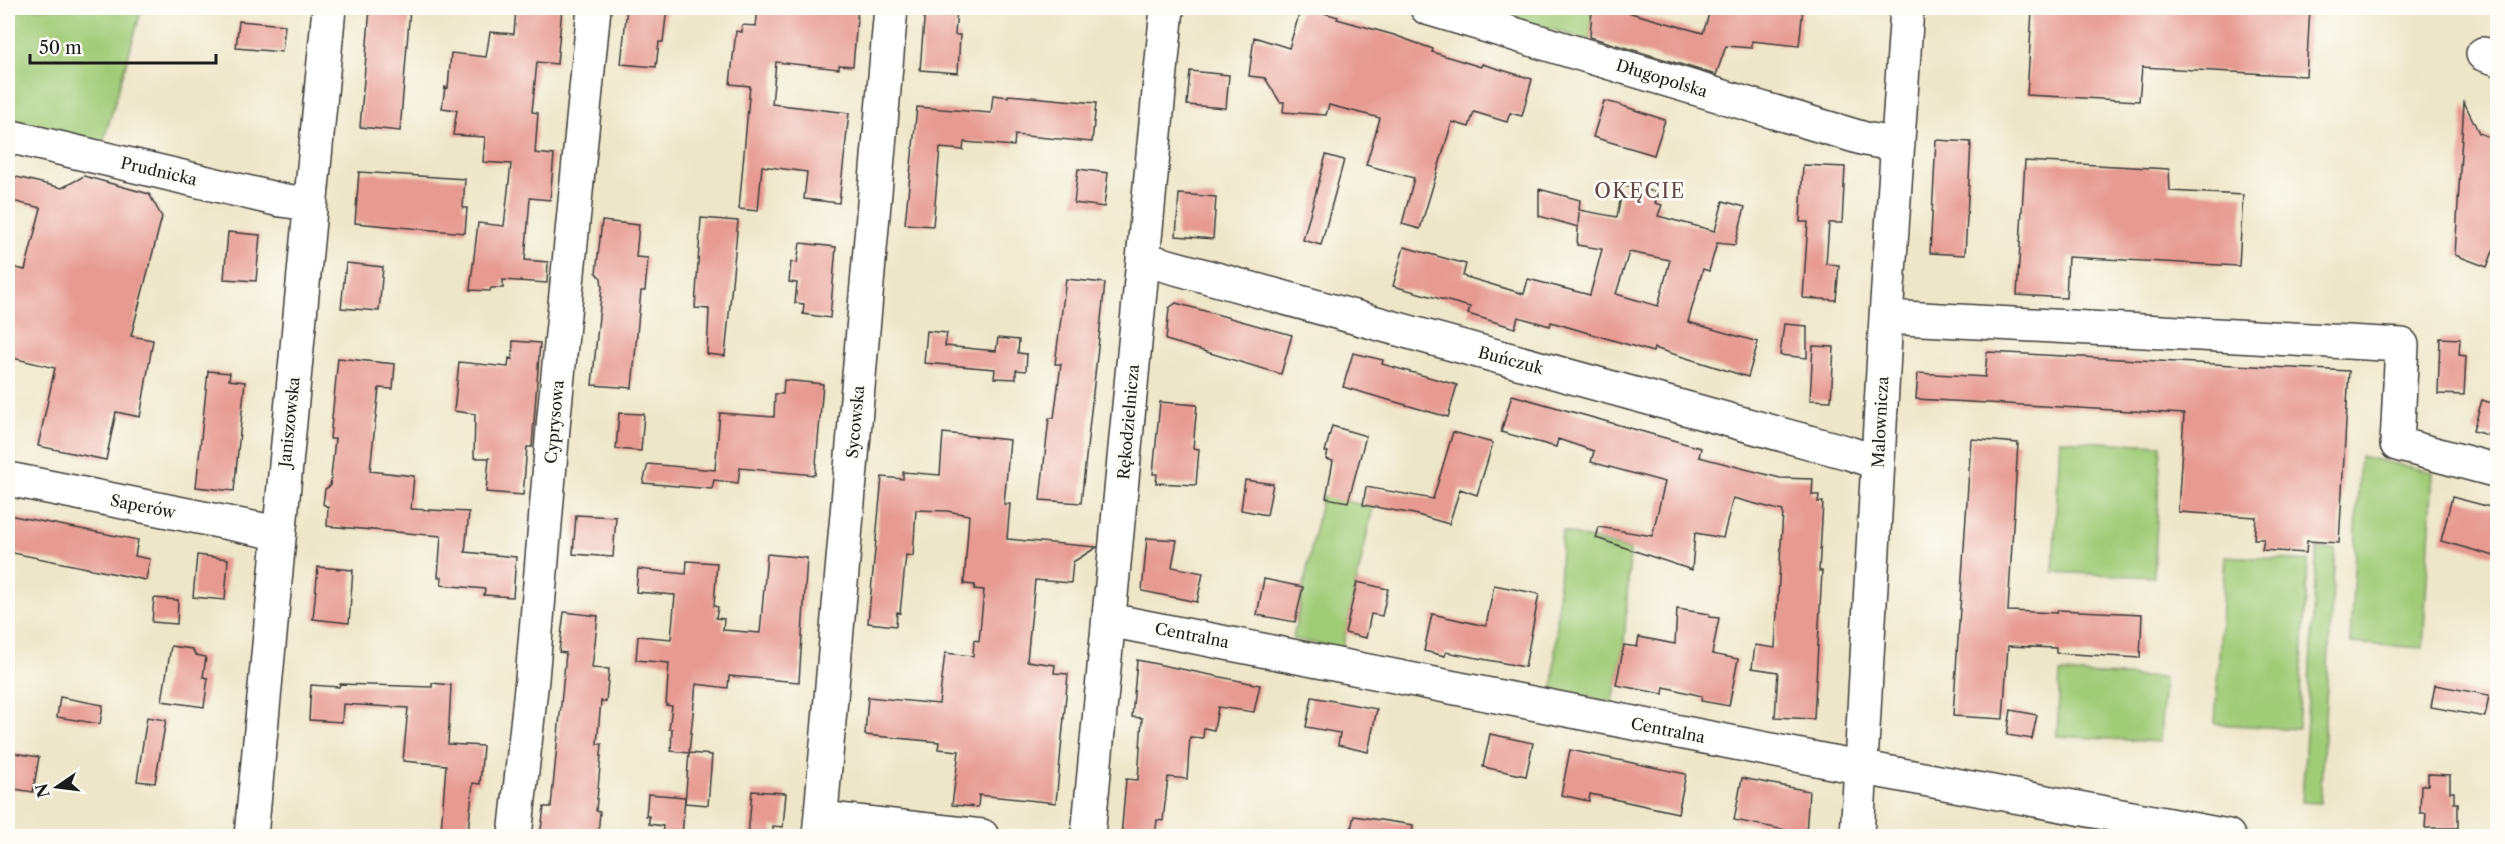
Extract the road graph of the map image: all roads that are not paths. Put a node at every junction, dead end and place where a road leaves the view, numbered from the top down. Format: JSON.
{"nodes":[{"id":1,"x":329,"y":8,"type":"edge"},
{"id":2,"x":594,"y":8,"type":"edge"},
{"id":3,"x":891,"y":8,"type":"edge"},
{"id":4,"x":1167,"y":8,"type":"edge"},
{"id":5,"x":1426,"y":8,"type":"edge"},
{"id":6,"x":1907,"y":8,"type":"edge"},
{"id":7,"x":8,"y":136,"type":"edge"},
{"id":8,"x":1898,"y":144,"type":"junction"},
{"id":9,"x":310,"y":204,"type":"junction"},
{"id":10,"x":1143,"y":259,"type":"junction"},
{"id":11,"x":1886,"y":317,"type":"junction"},
{"id":12,"x":1878,"y":463,"type":"junction"},
{"id":13,"x":2498,"y":471,"type":"edge"},
{"id":14,"x":8,"y":479,"type":"edge"},
{"id":15,"x":278,"y":533,"type":"junction"},
{"id":16,"x":1109,"y":620,"type":"junction"},
{"id":17,"x":1860,"y":766,"type":"junction"},
{"id":18,"x":820,"y":827,"type":"edge"},
{"id":19,"x":251,"y":837,"type":"edge"},
{"id":20,"x":515,"y":837,"type":"edge"},
{"id":21,"x":982,"y":837,"type":"edge"},
{"id":22,"x":1088,"y":837,"type":"edge"},
{"id":23,"x":1857,"y":837,"type":"edge"},
{"id":24,"x":2228,"y":837,"type":"edge"}],
"edges":[{"from":1,"to":9,"type":"street","name":"Janiszowska"},
{"from":2,"to":20,"type":"street","name":"Cyprysowa"},
{"from":3,"to":18,"type":"street","name":"Sycowska"},
{"from":4,"to":10,"type":"street","name":"Rękodzielnicza"},
{"from":5,"to":8,"type":"street","name":"Długopolska"},
{"from":6,"to":8,"type":"street","name":"Malownicza"},
{"from":7,"to":9,"type":"street","name":"Prudnicka"},
{"from":8,"to":11,"type":"street","name":"Malownicza"},
{"from":9,"to":15,"type":"street","name":"Janiszowska"},
{"from":10,"to":12,"type":"street","name":"Buńczuk"},
{"from":10,"to":16,"type":"street","name":"Rękodzielnicza"},
{"from":11,"to":12,"type":"street","name":"Malownicza"},
{"from":11,"to":13,"type":"street"},
{"from":12,"to":17,"type":"street","name":"Malownicza"},
{"from":14,"to":15,"type":"street","name":"Saperów"},
{"from":15,"to":19,"type":"street","name":"Janiszowska"},
{"from":16,"to":17,"type":"street","name":"Centralna"},
{"from":16,"to":22,"type":"street","name":"Rękodzielnicza"},
{"from":17,"to":23,"type":"street","name":"Malownicza"},
{"from":17,"to":24,"type":"street","name":"Centralna"},
{"from":18,"to":21,"type":"street"}]}
